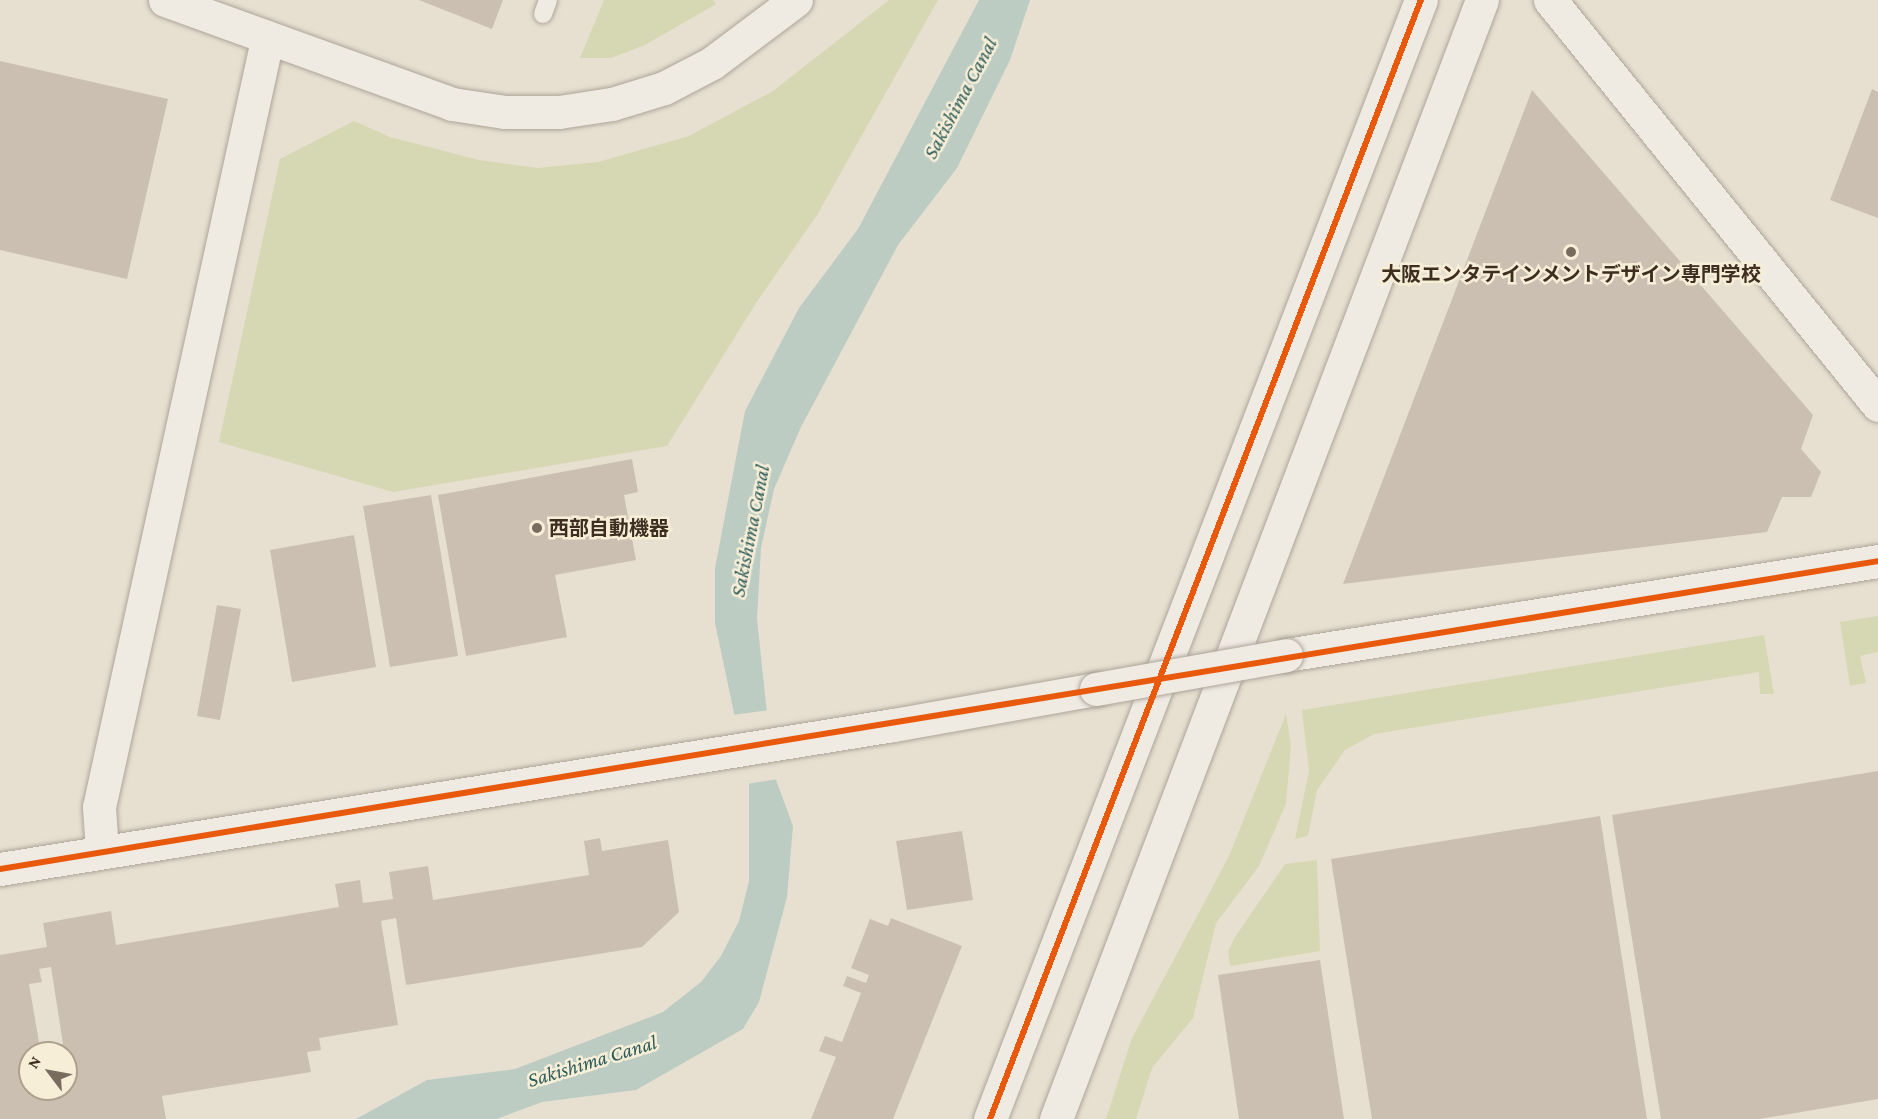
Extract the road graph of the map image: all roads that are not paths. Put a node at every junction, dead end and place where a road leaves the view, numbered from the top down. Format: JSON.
{"nodes":[{"id":1,"x":165,"y":0,"type":"edge"},
{"id":2,"x":1421,"y":0,"type":"edge"},
{"id":3,"x":1482,"y":0,"type":"edge"},
{"id":4,"x":1550,"y":0,"type":"edge"},
{"id":5,"x":792,"y":1,"type":"edge"},
{"id":6,"x":267,"y":40,"type":"junction"},
{"id":7,"x":1878,"y":405,"type":"edge"},
{"id":8,"x":1878,"y":561,"type":"edge"},
{"id":9,"x":102,"y":851,"type":"junction"},
{"id":10,"x":0,"y":869,"type":"edge"},
{"id":11,"x":990,"y":1119,"type":"edge"},
{"id":12,"x":1056,"y":1119,"type":"edge"}],
"edges":[{"from":1,"to":6,"type":"street"},
{"from":2,"to":11,"type":"street"},
{"from":3,"to":12,"type":"street"},
{"from":4,"to":7,"type":"street"},
{"from":5,"to":6,"type":"street"},
{"from":6,"to":9,"type":"street"},
{"from":8,"to":9,"type":"street","bridge":true},
{"from":9,"to":10,"type":"street"}]}
